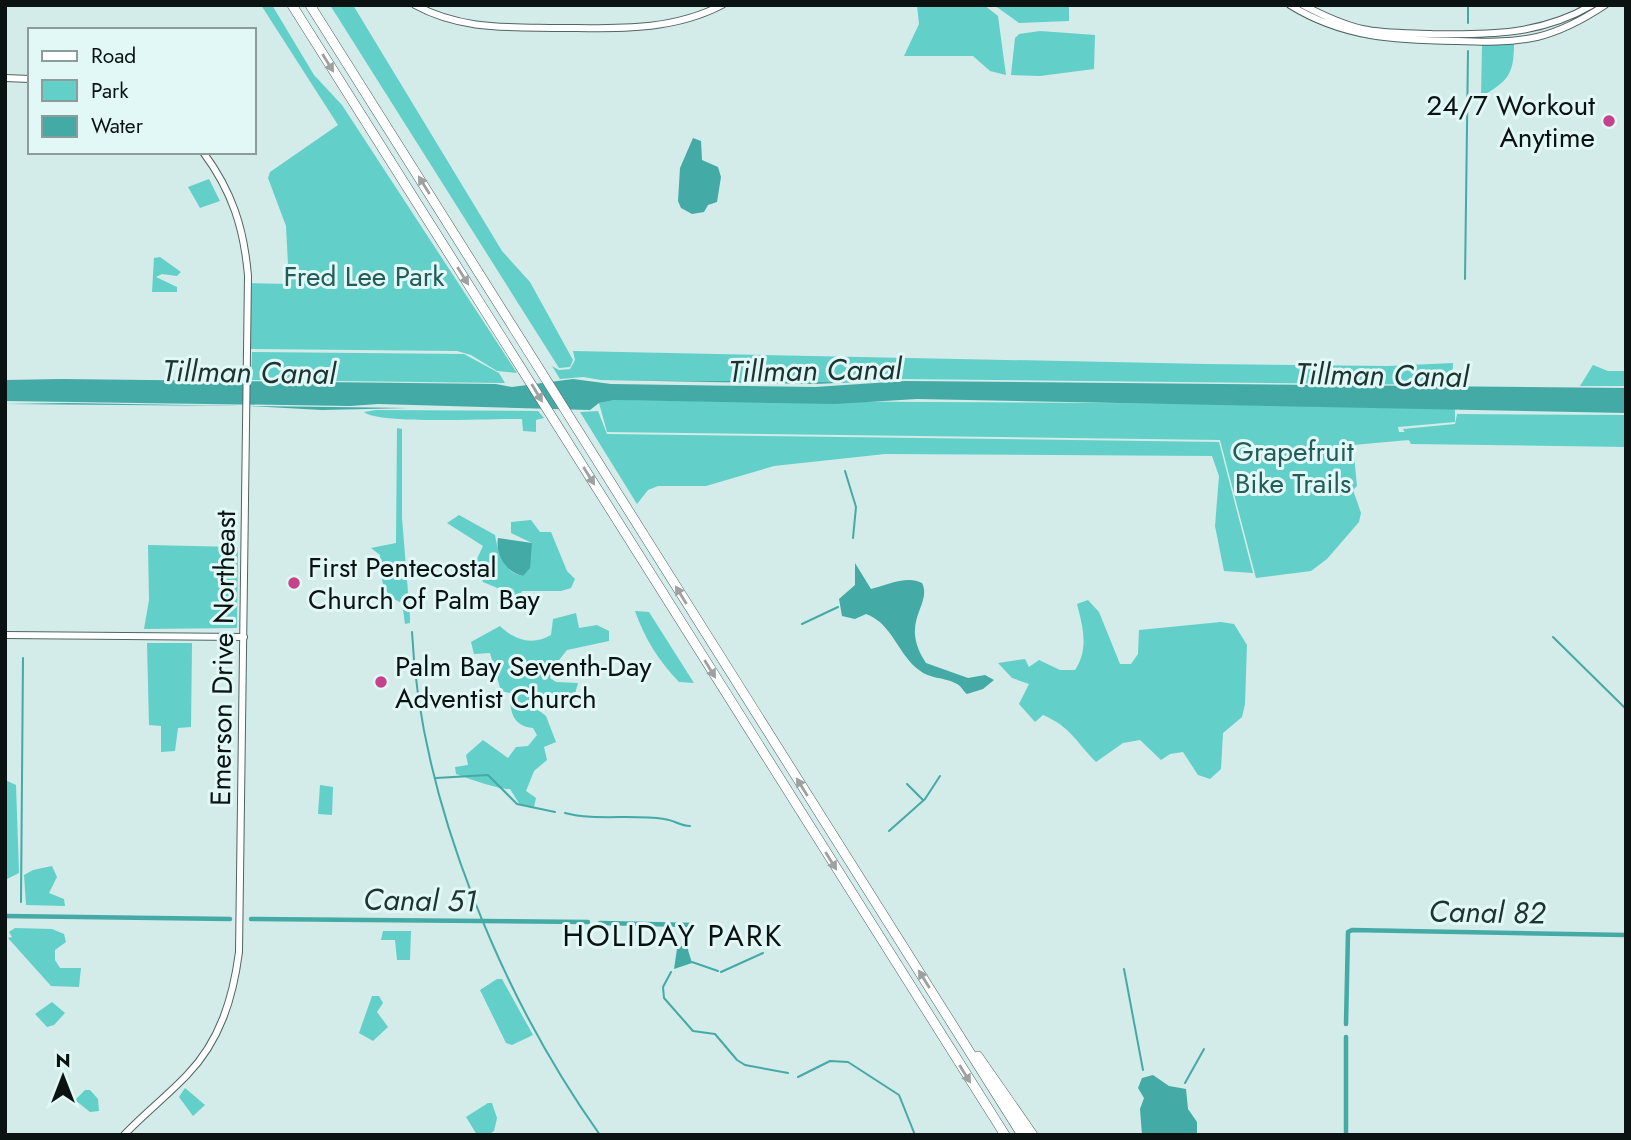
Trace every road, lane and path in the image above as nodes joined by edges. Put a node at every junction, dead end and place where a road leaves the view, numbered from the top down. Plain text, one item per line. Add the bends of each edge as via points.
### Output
1 (292, 5) edge
2 (310, 5) edge
3 (415, 5) edge
4 (722, 5) edge
5 (1290, 5) edge
6 (1303, 5) edge
7 (1592, 5) edge
8 (1605, 5) edge
9 (5, 78) edge
10 (28, 79) edge
11 (204, 154) edge
12 (5, 635) edge
13 (244, 637) junction
14 (960, 1037) junction
15 (988, 1111) junction
16 (124, 1135) edge
17 (999, 1135) edge
18 (1005, 1135) edge
19 (1022, 1135) edge
20 (1033, 1135) edge

1 -> 15 highway
14 -> 2 highway
3 - 4 street via 442,18 489,28 630,29 687,20
5 - 8 street via 1363,36 1491,42 1539,36
6 - 7 street via 1364,29 1486,35 1537,28
9 - 10 street
11 - 13 street, Emerson Drive Northeast via 218,172 241,224 248,276
12 - 13 street
13 - 16 street, Emerson Drive Northeast via 235,983 218,1033 204,1055
14 - 19 highway
14 - 20 highway via 982,1060
15 - 17 highway
15 - 18 highway

